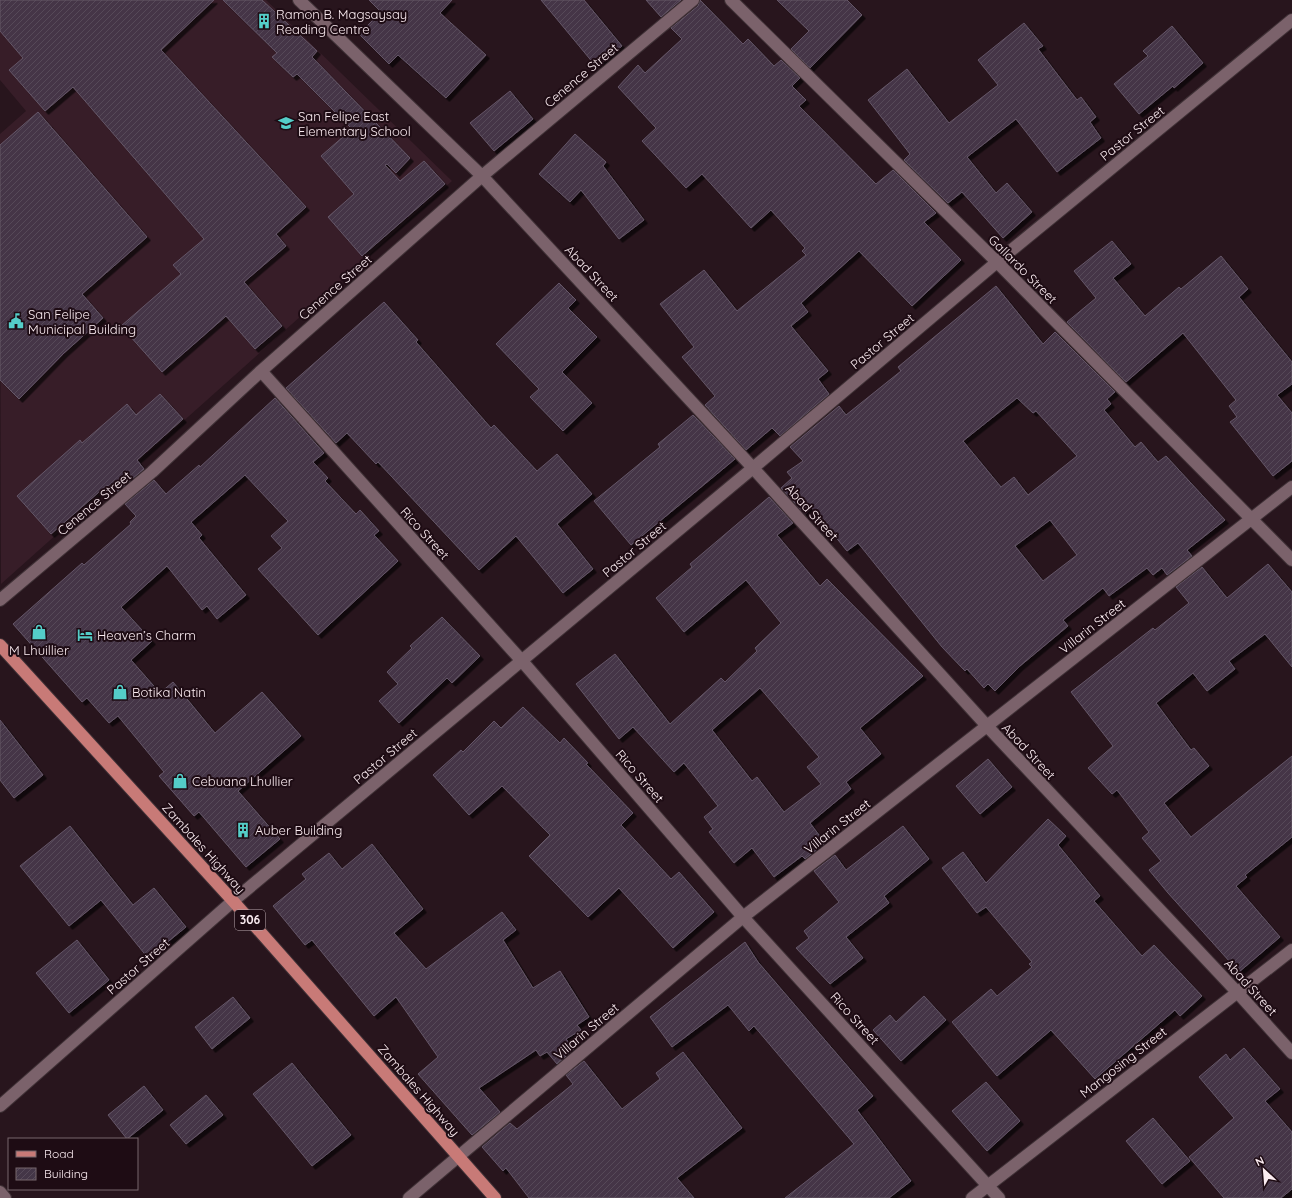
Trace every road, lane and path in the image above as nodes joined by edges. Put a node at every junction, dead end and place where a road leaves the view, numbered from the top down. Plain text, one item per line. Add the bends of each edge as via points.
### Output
1 (299, 0) edge
2 (693, 0) edge
3 (731, 0) edge
4 (1292, 20) edge
5 (482, 176) junction
6 (997, 262) junction
7 (261, 371) junction
8 (753, 468) junction
9 (1292, 487) edge
10 (1252, 519) junction
11 (1292, 560) edge
12 (0, 600) edge
13 (0, 645) edge
14 (522, 661) junction
15 (987, 726) junction
16 (233, 901) junction
17 (744, 917) junction
18 (1292, 950) edge
19 (1237, 992) junction
20 (1292, 1053) edge
21 (0, 1106) edge
22 (459, 1157) junction
23 (987, 1185) junction
24 (0, 1192) edge
25 (5, 1198) edge
26 (409, 1198) edge
27 (495, 1198) edge
28 (972, 1198) edge
29 (999, 1198) edge

1 - 5 street, Abad Street
2 - 5 street, Cenence Street
3 - 6 street, Gallardo Street
4 - 6 street, Pastor Street
5 - 7 street, Cenence Street
5 - 8 street, Abad Street
6 - 8 street, Pastor Street
6 - 10 street, Gallardo Street
7 - 12 street, Cenence Street via 152,472
7 - 14 street, Rico Street
8 - 14 street, Pastor Street
8 - 15 street, Abad Street
9 - 10 street, Villarin Street
10 - 11 street, Gallardo Street
10 - 15 street, Villarin Street
13 - 16 main road, Zambales Highway / 306
14 - 16 street, Pastor Street
14 - 17 street, Rico Street
15 - 17 street, Villarin Street
15 - 19 street, Abad Street
16 - 21 street, Pastor Street
16 - 22 main road, Zambales Highway / 306
17 - 22 street, Villarin Street
17 - 23 street, Rico Street
18 - 19 street, Mangosing Street
19 - 20 street, Abad Street
19 - 23 street, Mangosing Street
22 - 26 street, Villarin Street
22 - 27 main road, Zambales Highway / 306
23 - 28 street, Mangosing Street
23 - 29 street, Rico Street
24 - 25 street

